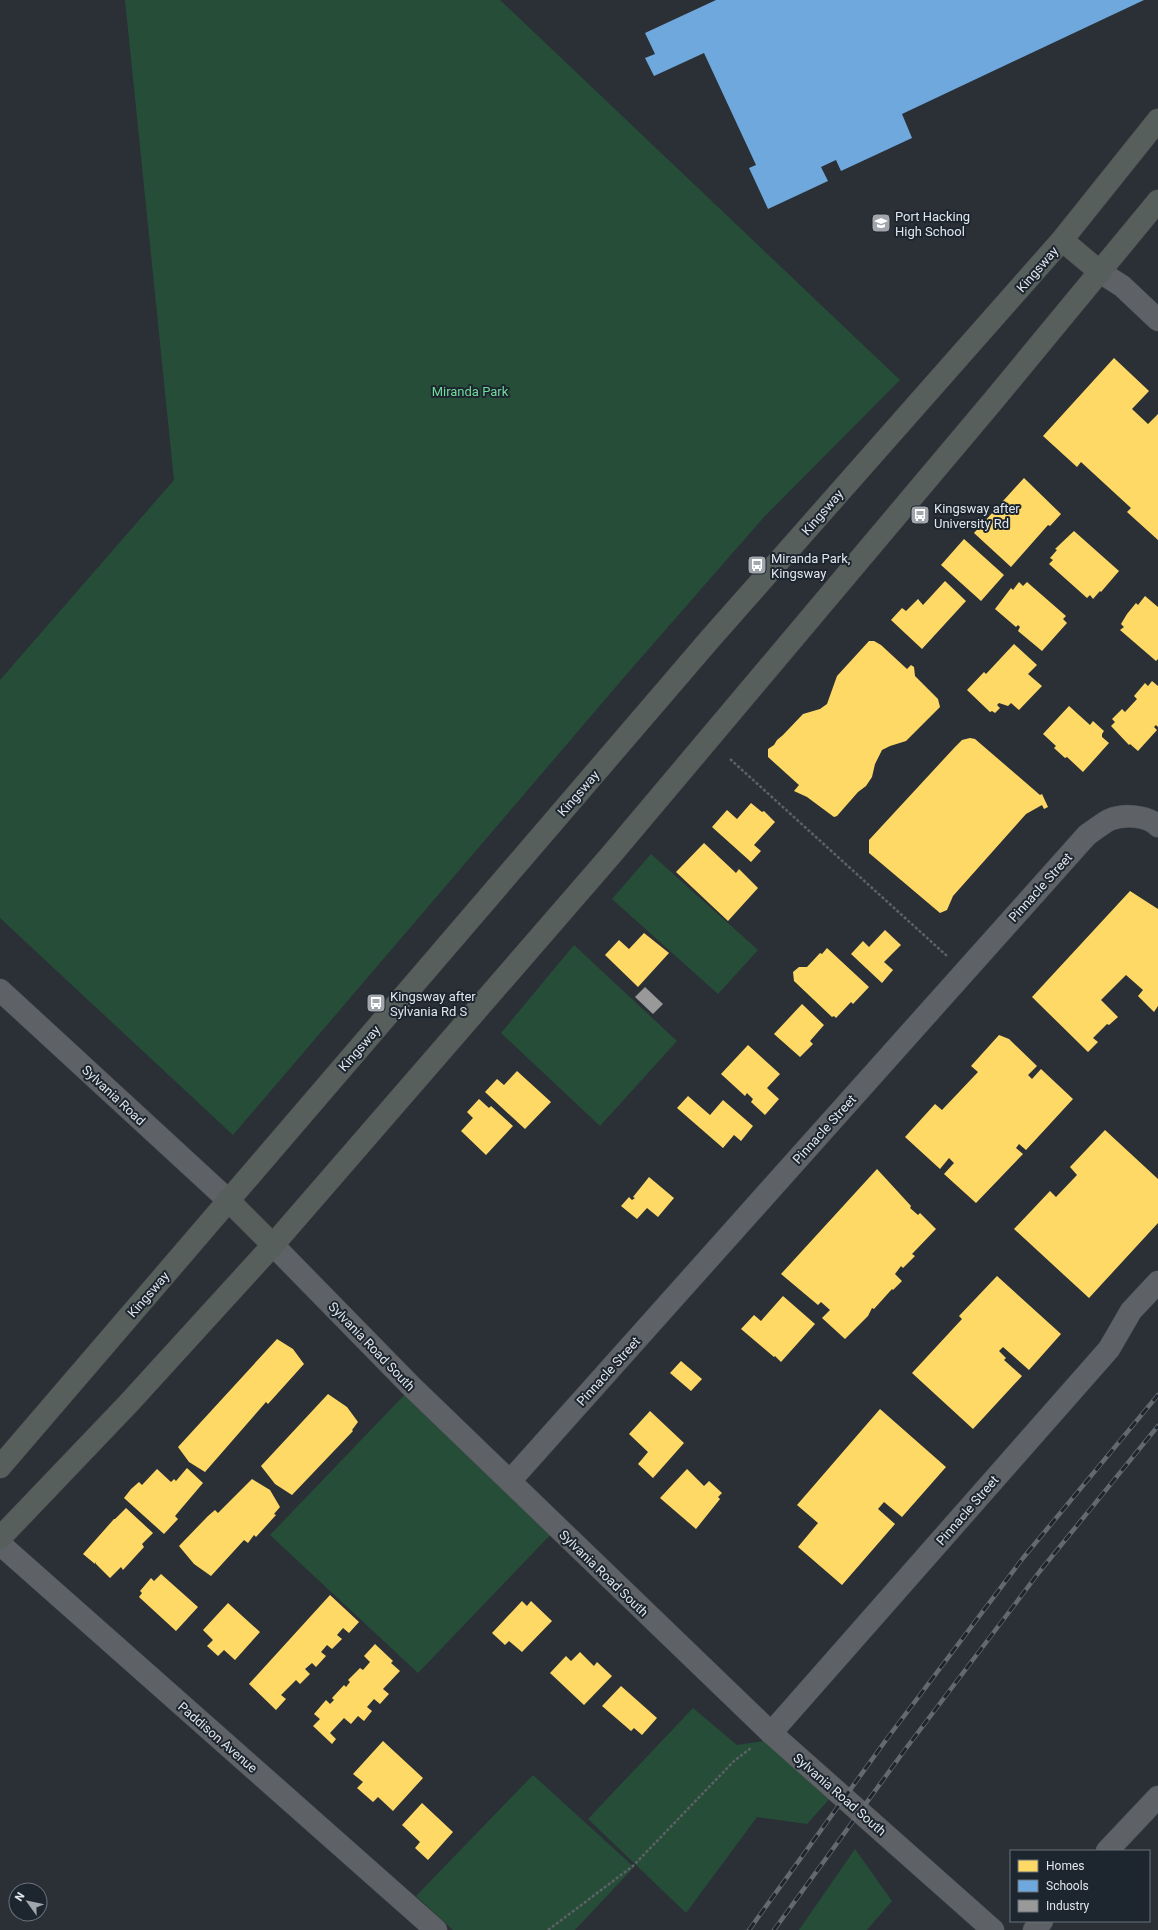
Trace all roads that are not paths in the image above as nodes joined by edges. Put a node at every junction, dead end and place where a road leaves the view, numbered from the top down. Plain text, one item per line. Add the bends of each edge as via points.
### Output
1 (1158, 120) edge
2 (1158, 201) edge
3 (1062, 240) junction
4 (1100, 272) junction
5 (1158, 320) edge
6 (1158, 826) edge
7 (0, 990) edge
8 (228, 1200) junction
9 (273, 1245) junction
10 (1158, 1282) edge
11 (0, 1467) edge
12 (510, 1481) junction
13 (0, 1538) edge
14 (0, 1544) edge
15 (770, 1733) junction
16 (1158, 1797) edge
17 (1108, 1850) edge
18 (1041, 1922) edge
19 (436, 1930) edge
20 (993, 1930) edge
21 (1034, 1930) edge

1 - 3 main road, Kingsway
2 - 4 main road
3 - 4 main road
3 - 8 main road, Kingsway via 710,640
4 - 5 street via 1122,286
4 - 9 main road via 611,855
6 - 12 street, Pinnacle Street via 1155,822 1132,816 1110,820 1088,834
7 - 8 street, Sylvania Road
8 - 9 main road, Sylvania Road South
8 - 11 main road, Kingsway
9 - 12 street, Sylvania Road South via 412,1387
9 - 13 main road via 128,1404
10 - 15 street, Pinnacle Street via 1131,1311 1109,1349
12 - 15 street, Sylvania Road South
14 - 19 street, Paddison Avenue
15 - 20 street, Sylvania Road South
16 - 17 street
18 - 21 street

